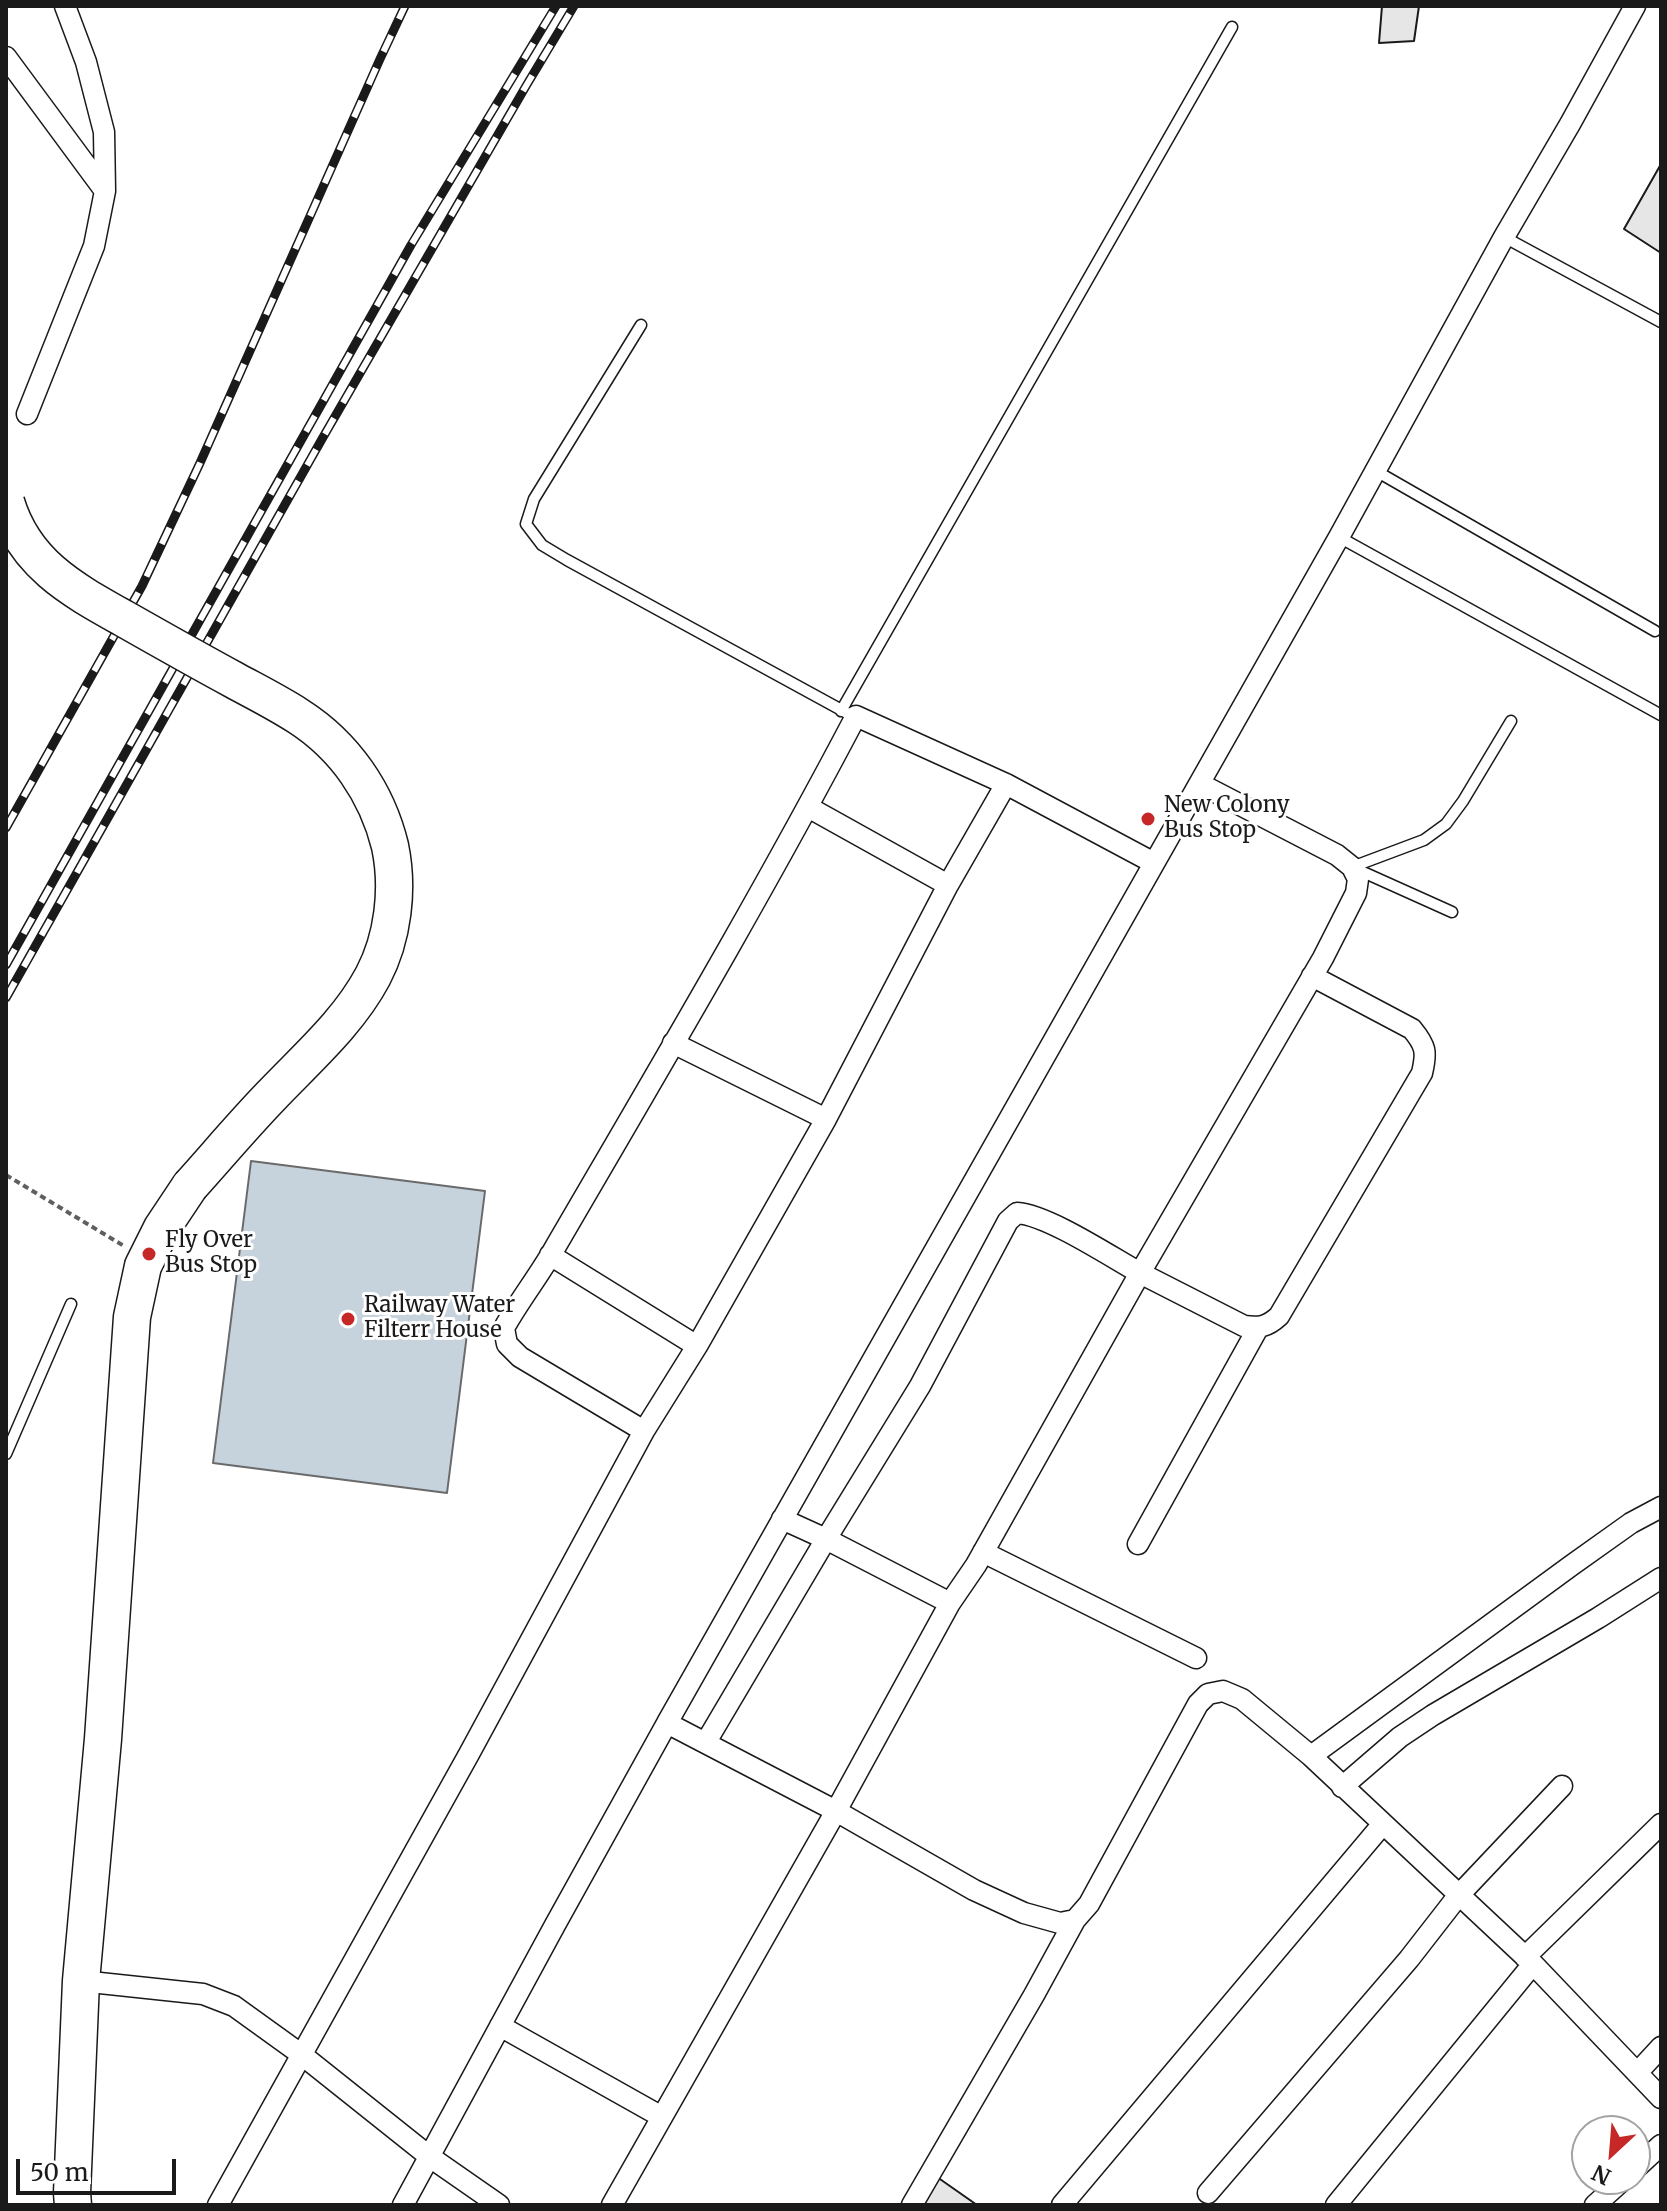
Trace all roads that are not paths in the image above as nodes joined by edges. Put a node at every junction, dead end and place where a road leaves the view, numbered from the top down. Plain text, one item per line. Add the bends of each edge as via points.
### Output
1 (65, 6) edge
2 (1635, 6) edge
3 (1232, 27) dead end
4 (6, 57) edge
5 (105, 191) junction
6 (1504, 237) junction
7 (1661, 322) edge
8 (641, 325) dead end
9 (27, 414) dead end
10 (1376, 471) junction
11 (6, 502) edge
12 (1339, 537) junction
13 (1655, 631) dead end
14 (848, 713) junction
15 (1661, 715) edge
16 (1511, 721) dead end
17 (1006, 784) junction
18 (1200, 784) junction
19 (808, 807) junction
20 (1154, 863) junction
21 (1352, 867) junction
22 (948, 885) junction
23 (1452, 912) dead end
24 (1312, 976) junction
25 (673, 1043) junction
26 (826, 1119) junction
27 (550, 1255) junction
28 (1140, 1273) junction
29 (71, 1304) dead end
30 (1258, 1328) junction
31 (697, 1346) junction
32 (644, 1431) junction
33 (6, 1454) edge
34 (1661, 1507) edge
35 (782, 1519) junction
36 (826, 1539) junction
37 (1138, 1544) dead end
38 (983, 1552) junction
39 (1661, 1578) edge
40 (950, 1603) junction
41 (1196, 1658) dead end
42 (667, 1723) junction
43 (706, 1742) junction
44 (1311, 1756) junction
45 (1562, 1786) dead end
46 (1342, 1787) junction
47 (836, 1811) junction
48 (1661, 1824) edge
49 (1382, 1825) junction
50 (1458, 1896) junction
51 (1075, 1920) junction
52 (1529, 1961) junction
53 (81, 1981) junction
54 (500, 2026) junction
55 (1661, 2047) edge
56 (302, 2055) junction
57 (1637, 2073) junction
58 (1661, 2098) edge
59 (662, 2117) junction
60 (430, 2157) junction
61 (1208, 2193) dead end
62 (71, 2201) edge
63 (218, 2205) edge
64 (403, 2205) edge
65 (499, 2205) edge
66 (612, 2205) edge
67 (912, 2205) edge
68 (1062, 2205) edge
69 (1336, 2205) edge

1 - 5 street via 104,132
2 - 6 street
3 - 14 lane
4 - 5 street
5 - 9 street via 94,246
6 - 7 lane
6 - 10 street
8 - 14 lane via 534,499 526,524 542,545 567,560
10 - 12 street
10 - 13 lane
11 - 53 highway, bridge via 27,546 56,577 299,716 335,745 378,806 394,865 388,935 374,974 354,1006 190,1186 143,1266 132,1317
12 - 15 lane
12 - 18 street
14 - 17 street
14 - 19 street
16 - 21 lane via 1446,824 1424,840
17 - 20 street
17 - 22 street
18 - 20 street
18 - 21 street
19 - 22 street
19 - 25 street
20 - 35 street
21 - 23 lane
21 - 24 street via 1358,879 1356,893
22 - 26 street
24 - 28 street
24 - 30 street via 1412,1029 1426,1055 1422,1073 1279,1316
25 - 26 street
25 - 27 street
26 - 31 street
27 - 31 street
27 - 32 street via 504,1328 507,1344 520,1357
28 - 30 street via 1244,1326
28 - 36 street via 1046,1221 1017,1213
28 - 38 street
29 - 33 lane
30 - 37 street
31 - 32 street
32 - 56 street
34 - 44 street via 1631,1523
35 - 36 street
35 - 42 street
36 - 40 street
36 - 43 street
38 - 40 street
38 - 41 street
39 - 46 street via 1433,1715
40 - 47 street
42 - 43 street
42 - 54 street
43 - 47 street
44 - 46 street
44 - 51 street via 1242,1699 1223,1691 1208,1694
45 - 50 street
46 - 49 street
47 - 51 street via 1024,1913 1060,1923
47 - 59 street
48 - 52 street
49 - 50 street
49 - 68 street
50 - 52 street
50 - 61 street
51 - 67 street
52 - 57 street
52 - 69 street
53 - 56 street via 203,1994 234,2006
53 - 62 highway
54 - 59 street
54 - 60 street
55 - 57 street
56 - 60 street
56 - 63 street
57 - 58 street
59 - 66 street
60 - 64 street
60 - 65 street

